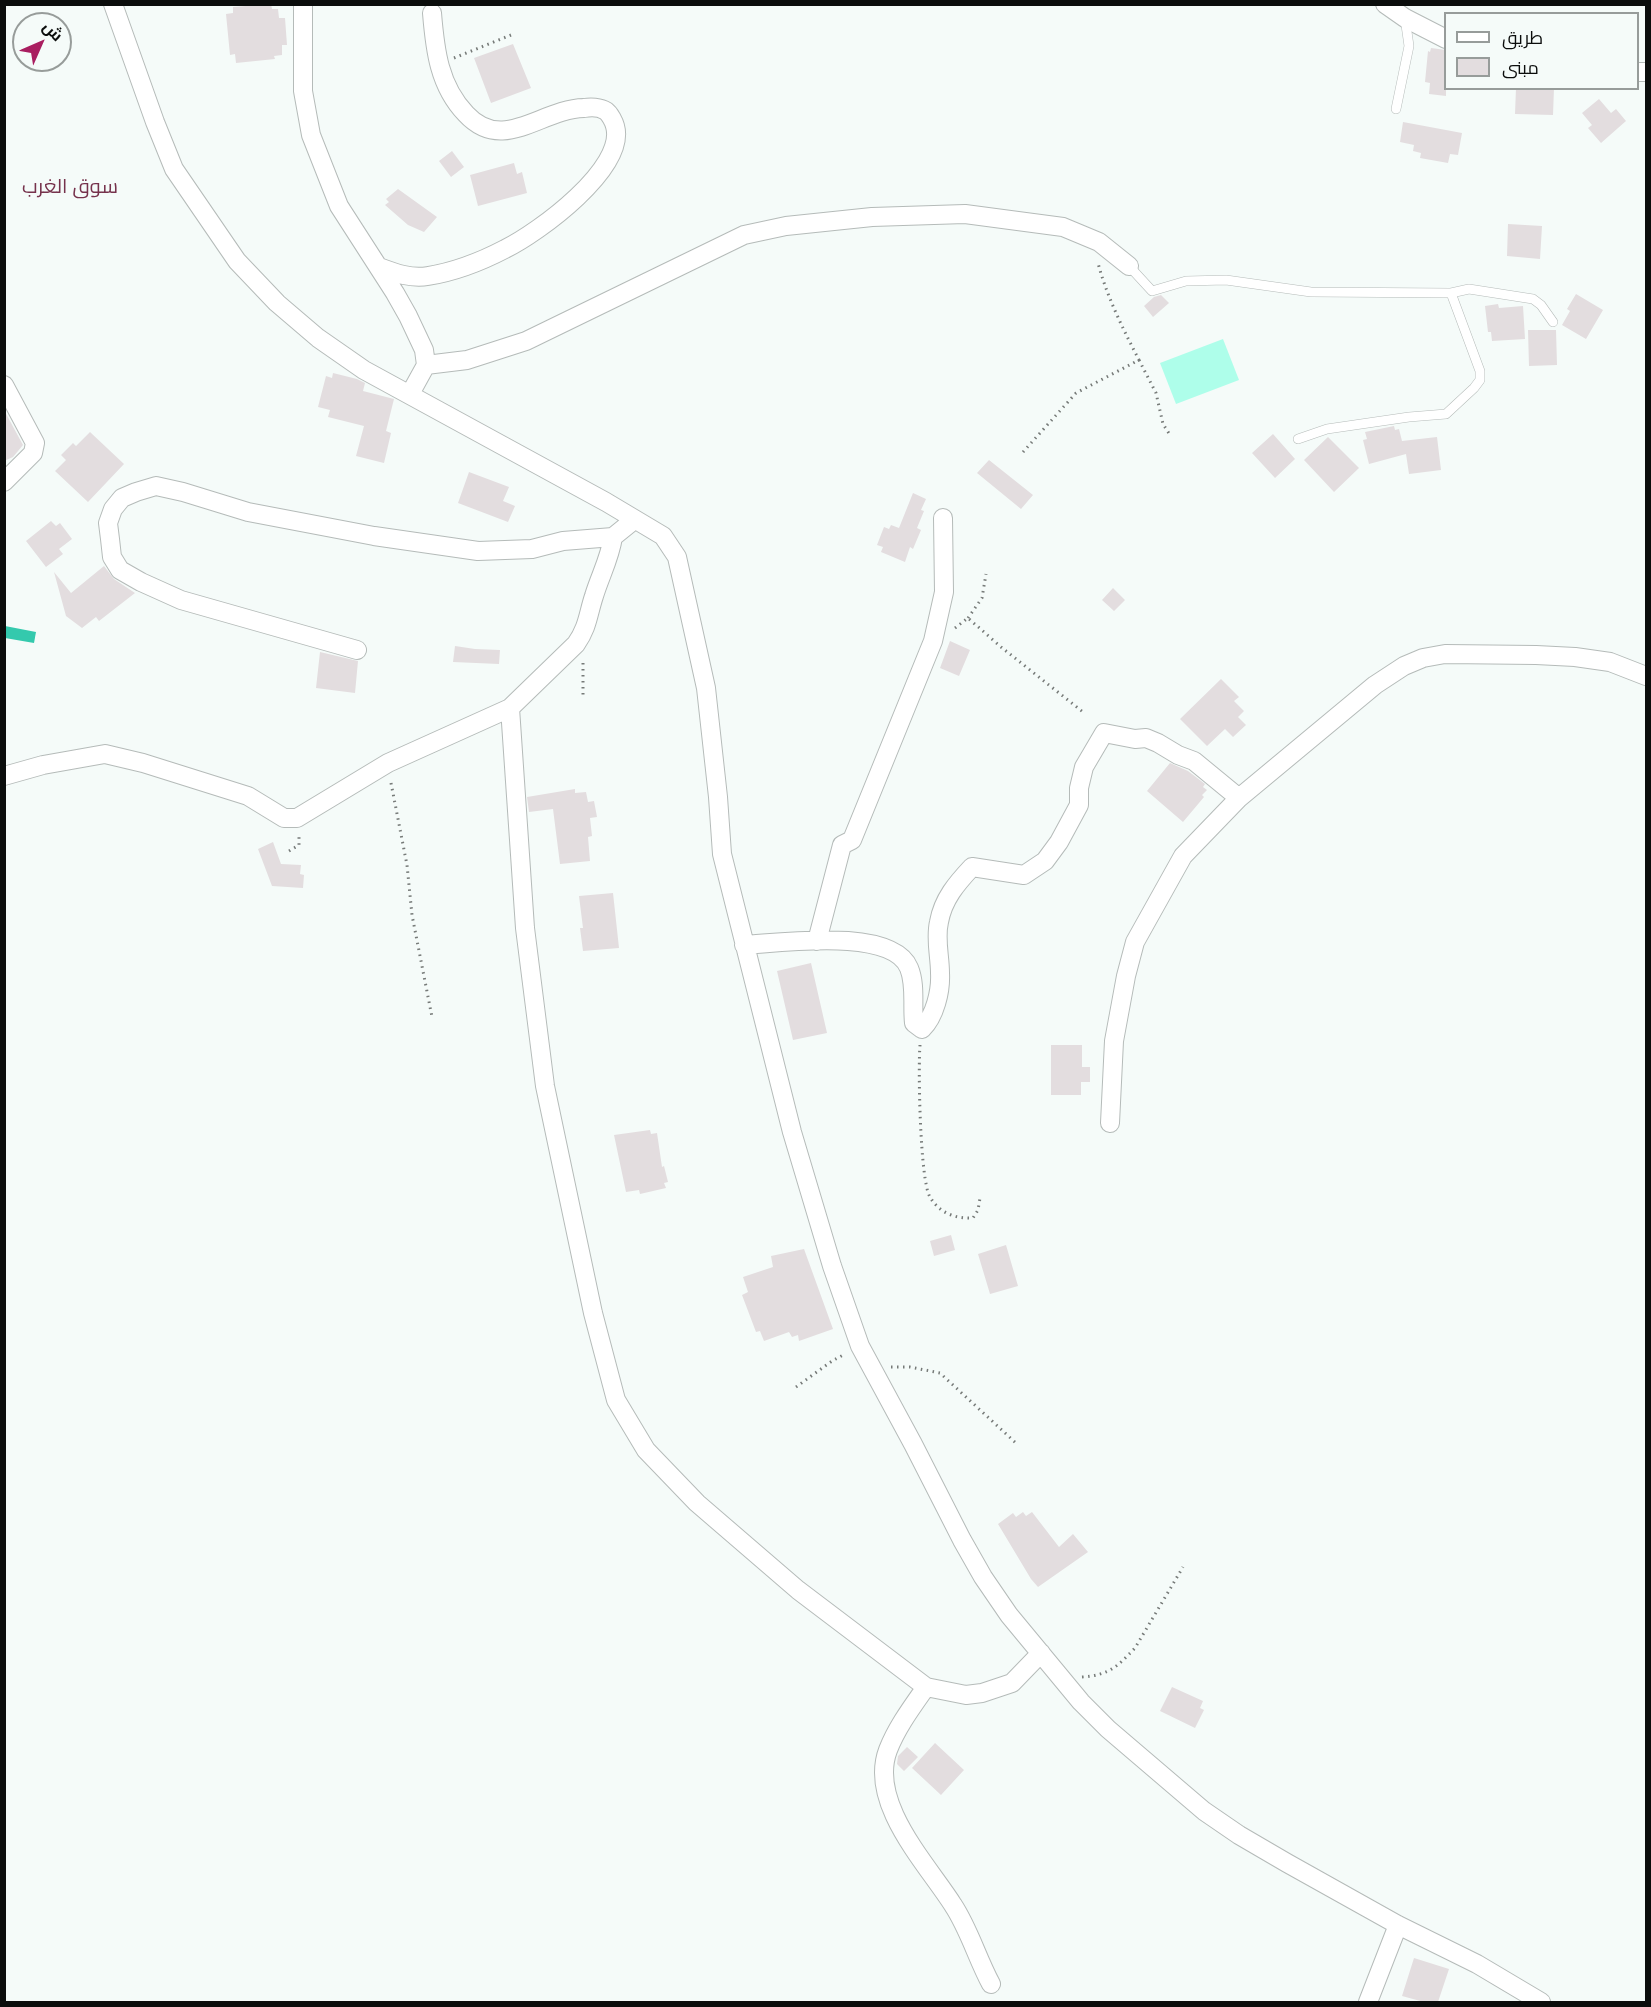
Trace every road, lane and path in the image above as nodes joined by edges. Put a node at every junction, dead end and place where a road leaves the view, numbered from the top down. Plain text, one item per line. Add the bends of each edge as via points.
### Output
1 (113, 4) edge
2 (303, 4) edge
3 (1385, 4) edge
4 (432, 13) dead end
5 (1406, 18) junction
6 (511, 36) dead end
7 (1444, 38) edge
8 (439, 64) junction
9 (1396, 109) dead end
10 (1099, 242) junction
11 (1129, 266) joint
12 (379, 267) junction
13 (1451, 293) junction
14 (1553, 322) dead end
15 (1139, 360) junction
16 (426, 365) junction
17 (4, 385) edge
18 (410, 394) junction
19 (1170, 435) dead end
20 (1298, 439) dead end
21 (1023, 452) dead end
22 (4, 482) edge
23 (943, 518) dead end
24 (634, 520) junction
25 (613, 537) junction
26 (986, 574) dead end
27 (968, 618) junction
28 (933, 641) junction
29 (576, 644) junction
30 (357, 650) dead end
31 (1647, 676) edge
32 (583, 699) dead end
33 (510, 708) junction
34 (1083, 712) dead end
35 (387, 763) junction
36 (4, 776) edge
37 (1239, 798) junction
38 (817, 941) junction
39 (744, 945) junction
40 (432, 1017) dead end
41 (922, 1029) junction
42 (1110, 1123) dead end
43 (980, 1198) dead end
44 (860, 1346) junction
45 (875, 1373) junction
46 (796, 1387) dead end
47 (1017, 1444) dead end
48 (1183, 1567) dead end
49 (1041, 1653) junction
50 (1062, 1680) junction
51 (926, 1687) junction
52 (1398, 1925) junction
53 (991, 1984) dead end
54 (1368, 2002) edge
55 (1541, 2002) edge

1 - 18 street via 174,169 237,261 318,338 364,370
2 - 12 street via 303,91 311,135 339,206
3 - 5 street
4 - 8 street
5 - 7 street
5 - 9 lane via 1409,46
6 - 8 path
8 - 12 street via 458,106 476,125 498,132 572,108 591,107 606,111 614,121 615,147 607,163 550,221 505,249 426,276 401,275
10 - 11 street
10 - 15 path via 1094,251 1101,278
10 - 16 street via 1063,227 965,214 872,217 786,226 744,235 526,341 467,360
11 - 13 lane via 1152,291 1186,281 1226,280 1311,292
12 - 16 street via 408,316 424,350
13 - 14 lane via 1469,289 1533,299
13 - 20 lane via 1480,370 1480,380 1474,388 1446,414 1327,429
15 - 19 path via 1156,393 1163,424
15 - 21 path via 1076,393
16 - 18 street
17 - 22 street via 35,443 33,453
18 - 24 street
23 - 28 street via 944,592
24 - 25 street
24 - 39 street via 663,537 677,557 706,688 722,854
25 - 29 street via 585,632
25 - 30 street via 563,541 532,549 478,551 248,512 156,486 122,498 113,509 108,523 112,556 120,570 181,600
26 - 27 path via 982,598
27 - 28 path
27 - 34 path
28 - 38 street via 852,840 842,845
29 - 32 path via 583,658
29 - 33 street
31 - 37 street via 1610,662 1575,657 1445,654 1423,658 1375,685
33 - 35 street
33 - 51 street via 525,928 545,1086 593,1313 616,1400 646,1450 697,1503 798,1590
35 - 36 street via 297,818 284,818 248,796 105,754
35 - 40 path
37 - 41 street via 1194,761 1158,743 1104,733 1084,767 1079,805 1045,861 1024,875 972,867 954,887 939,922 941,974 937,997 931,1020
37 - 42 street via 1183,856 1135,942 1114,1041
38 - 39 street
38 - 41 street via 867,942 894,951 909,969 914,1023
39 - 44 street via 792,1132
41 - 43 path via 919,1056 927,1189 951,1216 973,1218
44 - 45 street
44 - 46 path
45 - 47 path via 891,1367 940,1373
45 - 49 street via 983,1577
48 - 50 path via 1135,1648 1124,1659 1099,1676
49 - 50 street
49 - 51 street via 1012,1683 982,1693 966,1695
50 - 52 street via 1108,1730 1204,1811
51 - 53 street via 897,1729 887,1752 886,1792 907,1840 955,1908
52 - 54 street
52 - 55 street via 1477,1964

